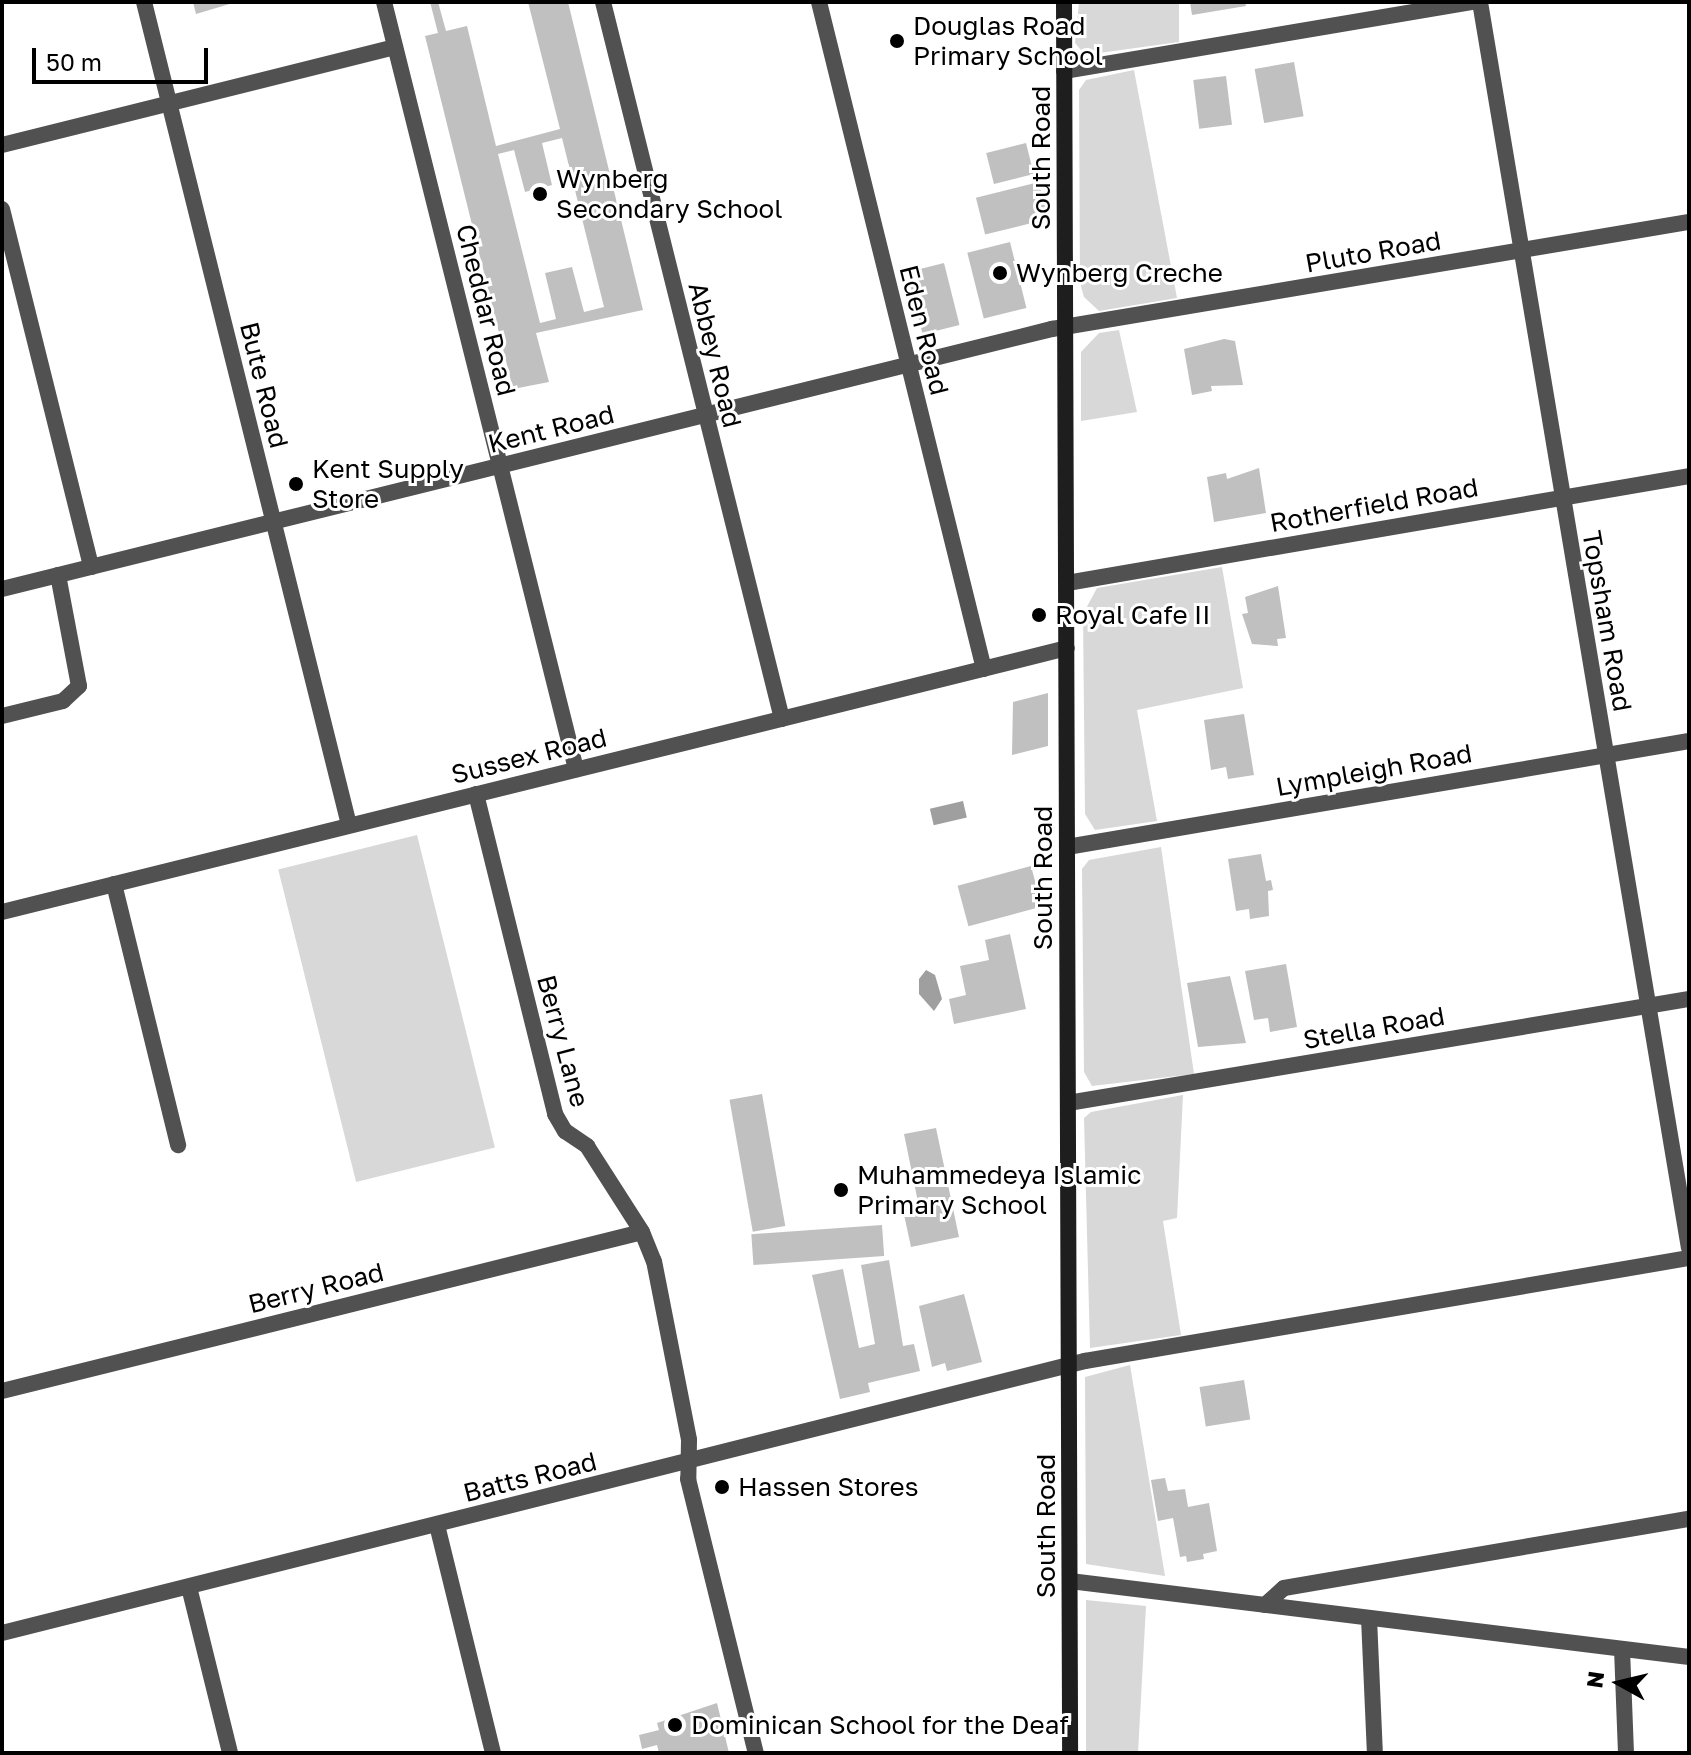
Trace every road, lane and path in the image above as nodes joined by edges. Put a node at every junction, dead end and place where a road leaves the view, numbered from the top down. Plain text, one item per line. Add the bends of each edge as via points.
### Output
1 (144, 2) edge
2 (384, 2) edge
3 (603, 2) edge
4 (819, 2) edge
5 (1064, 2) edge
6 (1477, 2) edge
7 (395, 47) junction
8 (1064, 71) junction
9 (169, 103) junction
10 (2, 145) edge
11 (2, 209) edge
12 (1689, 222) edge
13 (1522, 251) junction
14 (1065, 328) junction
15 (908, 365) junction
16 (706, 416) junction
17 (500, 467) junction
18 (1689, 476) edge
19 (1561, 497) junction
20 (273, 521) junction
21 (91, 567) junction
22 (58, 575) junction
23 (1067, 583) junction
24 (2, 589) edge
25 (1067, 648) junction
26 (984, 669) junction
27 (2, 716) edge
28 (782, 719) junction
29 (1689, 741) edge
30 (1607, 754) junction
31 (576, 769) junction
32 (476, 794) junction
33 (349, 825) junction
34 (1067, 847) junction
35 (114, 884) junction
36 (2, 912) edge
37 (1689, 999) edge
38 (1648, 1006) junction
39 (1068, 1103) junction
40 (178, 1145) dead end
41 (642, 1232) junction
42 (1689, 1248) edge
43 (1689, 1258) edge
44 (1069, 1366) junction
45 (2, 1391) edge
46 (690, 1462) junction
47 (1689, 1519) edge
48 (437, 1525) junction
49 (1070, 1581) junction
50 (189, 1587) junction
51 (1265, 1605) junction
52 (1369, 1618) junction
53 (2, 1633) edge
54 (1622, 1649) junction
55 (1689, 1657) edge
56 (230, 1753) edge
57 (493, 1753) edge
58 (756, 1753) edge
59 (1070, 1753) edge
60 (1375, 1753) edge
61 (1626, 1753) edge

1 - 9 street, Bute Road
2 - 7 street, Cheddar Road
3 - 16 street, Abbey Road
4 - 15 street, Eden Road
5 - 8 street, South Road
6 - 8 street
6 - 13 street, Topsham Road
7 - 9 street
7 - 17 street, Cheddar Road
8 - 14 street, South Road
9 - 10 street
9 - 20 street, Bute Road
11 - 21 street
12 - 13 street, Pluto Road
13 - 14 street, Pluto Road
13 - 19 street, Topsham Road
14 - 15 street, Kent Road
14 - 23 street, South Road
15 - 16 street, Kent Road
15 - 26 street, Eden Road
16 - 17 street, Kent Road
16 - 28 street, Abbey Road
17 - 20 street, Kent Road
17 - 31 street, Cheddar Road
18 - 19 street, Rotherfield Road
19 - 23 street, Rotherfield Road
19 - 30 street, Topsham Road
20 - 21 street, Kent Road
20 - 33 street, Bute Road
21 - 22 street, Kent Road
22 - 24 street, Kent Road
22 - 27 street via 79,686 63,701
23 - 25 street, South Road
25 - 26 street, Sussex Road
25 - 34 street, South Road
26 - 28 street, Sussex Road
28 - 31 street, Sussex Road
29 - 30 street, Lympleigh Road
30 - 34 street, Lympleigh Road
30 - 38 street, Topsham Road
31 - 32 street, Sussex Road
32 - 33 street, Sussex Road
32 - 41 street, Berry Lane via 555,1114 565,1131 587,1146
33 - 35 street, Sussex Road
34 - 39 street, South Road
35 - 36 street, Sussex Road
35 - 40 street
37 - 38 street, Stella Road
38 - 39 street, Stella Road
38 - 42 street, Topsham Road
39 - 44 street, South Road
41 - 45 street, Berry Road
41 - 46 street, Berry Lane via 663,1296
43 - 44 street, Batts Road
44 - 46 street, Batts Road
44 - 49 street, South Road
46 - 48 street, Batts Road
46 - 58 street, Berry Lane via 688,1479
47 - 51 street via 1284,1588
48 - 50 street, Batts Road
48 - 57 street
49 - 51 street
49 - 59 street, South Road
50 - 53 street, Batts Road
50 - 56 street
51 - 52 street
52 - 54 street
52 - 60 street
54 - 55 street
54 - 61 street

